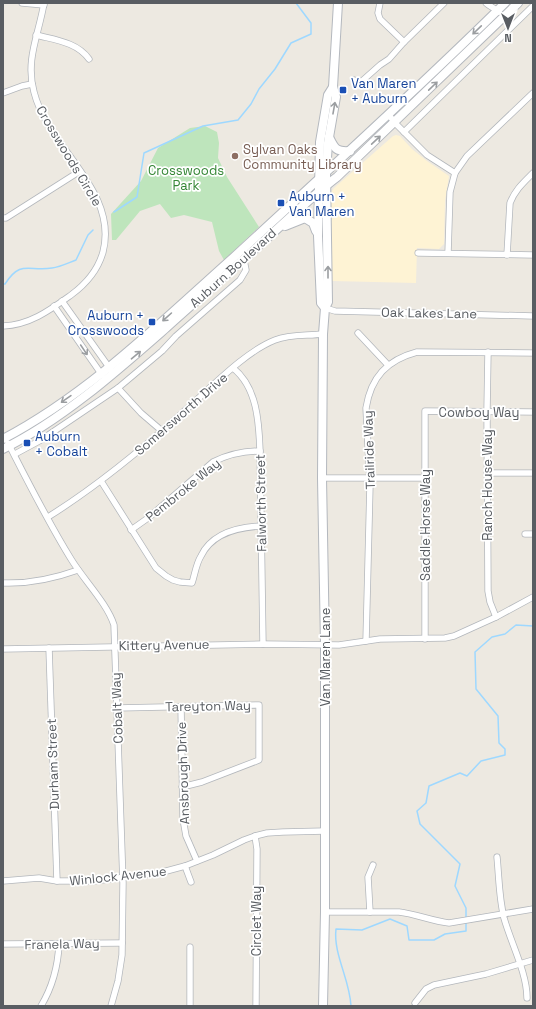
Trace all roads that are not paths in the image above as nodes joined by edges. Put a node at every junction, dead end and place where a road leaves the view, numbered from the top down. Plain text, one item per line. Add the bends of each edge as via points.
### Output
1 (22, 3) edge
2 (338, 3) edge
3 (380, 3) edge
4 (444, 3) edge
5 (486, 3) edge
6 (505, 3) edge
7 (518, 3) edge
8 (44, 4) edge
9 (533, 6) edge
10 (495, 7) edge
11 (504, 17) junction
12 (36, 35) junction
13 (404, 42) junction
14 (89, 59) dead end
15 (354, 80) dead end
16 (32, 84) junction
17 (333, 87) junction
18 (533, 92) edge
19 (3, 93) edge
20 (389, 115) junction
21 (394, 123) junction
22 (404, 132) junction
23 (328, 136) junction
24 (350, 151) junction
25 (80, 171) junction
26 (455, 173) junction
27 (533, 173) edge
28 (323, 175) junction
29 (327, 185) junction
30 (320, 190) junction
31 (4, 219) edge
32 (277, 230) junction
33 (318, 236) junction
34 (418, 253) dead end
35 (448, 253) junction
36 (507, 255) junction
37 (533, 256) edge
38 (244, 260) junction
39 (62, 301) junction
40 (54, 306) junction
41 (326, 308) junction
42 (533, 316) edge
43 (3, 326) edge
44 (323, 334) junction
45 (358, 334) dead end
46 (488, 352) junction
47 (533, 353) edge
48 (388, 366) junction
49 (233, 368) junction
50 (111, 371) junction
51 (103, 377) junction
52 (118, 388) junction
53 (425, 411) joint
54 (487, 411) junction
55 (533, 412) edge
56 (162, 432) junction
57 (4, 438) edge
58 (6, 447) edge
59 (260, 451) junction
60 (15, 454) junction
61 (487, 473) junction
62 (533, 473) edge
63 (322, 478) junction
64 (425, 478) junction
65 (370, 479) junction
66 (101, 481) junction
67 (48, 517) junction
68 (262, 526) junction
69 (131, 530) junction
70 (525, 534) dead end
71 (533, 534) edge
72 (78, 570) junction
73 (3, 583) edge
74 (533, 597) edge
75 (496, 617) junction
76 (425, 638) junction
77 (366, 641) junction
78 (263, 644) junction
79 (325, 645) junction
80 (115, 646) junction
81 (48, 648) junction
82 (3, 649) edge
83 (181, 707) junction
84 (116, 708) junction
85 (182, 786) junction
86 (325, 831) junction
87 (255, 836) junction
88 (497, 857) dead end
89 (196, 861) junction
90 (373, 865) dead end
91 (185, 866) junction
92 (123, 877) junction
93 (3, 881) edge
94 (57, 881) junction
95 (191, 882) dead end
96 (533, 909) edge
97 (325, 912) junction
98 (370, 912) junction
99 (503, 914) junction
100 (122, 943) junction
101 (3, 944) edge
102 (59, 944) junction
103 (190, 947) dead end
104 (533, 960) edge
105 (519, 963) junction
106 (526, 998) dead end
107 (415, 1003) dead end
108 (42, 1006) edge
109 (111, 1006) edge
110 (190, 1006) edge
111 (256, 1006) edge
112 (323, 1006) edge

1 - 8 street
2 - 17 main road, Van Maren Lane
3 - 13 street via 380,19
4 - 13 street
5 - 10 street via 490,7
6 - 10 main road, Auburn Boulevard
7 - 11 main road, Auburn Boulevard
8 - 12 street, Crosswoods Circle
9 - 22 street
10 - 11 street
10 -> 20 main road, Auburn Boulevard
21 -> 11 main road, Auburn Boulevard
12 - 14 street via 72,45
12 - 16 street, Crosswoods Circle via 31,58
13 - 15 street via 389,59 362,81
16 - 19 street
16 - 25 street, Crosswoods Circle via 41,111
23 -> 17 main road, Van Maren Lane via 336,97
17 - 28 main road, Van Maren Lane via 328,95 320,142
18 - 26 street via 467,156
20 - 21 street
20 - 24 main road, Auburn Boulevard
21 - 22 street
29 -> 21 main road, Auburn Boulevard
22 - 26 street via 427,155
23 - 24 main road via 334,148
23 - 28 main road, Van Maren Lane
24 - 28 main road, Auburn Boulevard
25 - 31 street
25 - 39 street, Crosswoods Circle via 101,205 105,223 105,243 102,257 90,278
26 - 35 street via 450,192
27 - 36 street via 515,192 510,203
28 - 29 main road, Van Maren Lane
28 - 30 main road, Van Maren Lane
28 -> 50 main road, Auburn Boulevard
29 - 30 main road, Auburn Boulevard
41 -> 29 main road, Van Maren Lane
30 - 32 main road, Auburn Boulevard
30 - 33 main road, Van Maren Lane
32 - 33 main road via 305,218 314,223
32 - 38 main road, Auburn Boulevard
33 - 41 main road, Van Maren Lane via 321,303
34 - 35 street
35 - 36 street
36 - 37 street
50 -> 38 main road, Auburn Boulevard
38 - 52 street via 246,270 240,280
39 - 40 street, Crosswoods Circle
39 - 50 street
40 - 43 street, Crosswoods Circle via 30,321
40 -> 51 street
41 - 42 street, Oak Lakes Lane via 335,311
41 - 44 main road, Van Maren Lane
44 - 49 street, Somersworth Drive via 289,336 274,340
44 - 63 main road, Van Maren Lane
45 - 48 street
46 - 47 street, Trailride Way
46 - 48 street, Trailride Way via 416,352 399,358
46 - 54 street, Ranch House Way
48 - 65 street, Trailride Way via 372,387 366,408
49 - 56 street, Somersworth Drive
49 - 59 street, Falworth Street via 241,374 256,408
50 - 51 main road, Auburn Boulevard
51 -> 57 main road, Auburn Boulevard
51 - 58 main road, Auburn Boulevard via 69,408
52 - 56 street
52 - 60 street via 41,440
53 - 54 street, Cowboy Way
53 - 64 street, Saddle Horse Way
54 - 55 street, Cowboy Way
54 - 61 street, Ranch House Way
56 - 66 street, Somersworth Drive
57 - 58 street, Cobalt Way
58 - 60 street, Cobalt Way
59 - 68 street, Falworth Street
59 - 69 street, Pembroke Way via 236,453 213,462
60 - 67 street, Cobalt Way
61 - 62 street
61 - 75 street, Ranch House Way via 488,591
63 - 65 street
63 - 79 main road, Van Maren Lane
64 - 65 street
64 - 76 street, Saddle Horse Way
65 - 77 street, Trailride Way
66 - 67 street, Somersworth Drive
66 - 69 street
67 - 72 street, Cobalt Way
68 - 69 street via 234,530 215,539 201,555 192,583 173,580 162,574 151,562
68 - 78 street, Falworth Street
70 - 71 street
72 - 73 street via 39,582
72 - 80 street, Cobalt Way via 112,618
74 - 75 street, Kittery Avenue
75 - 76 street, Kittery Avenue via 454,636
76 - 77 street, Kittery Avenue
77 - 79 street, Kittery Avenue
78 - 79 street, Kittery Avenue
78 - 80 street, Kittery Avenue
79 - 86 main road, Van Maren Lane
80 - 81 street, Kittery Avenue
80 - 84 street, Cobalt Way
81 - 82 street, Kittery Avenue
81 - 94 street, Durham Street
83 - 84 street, Tareyton Way
83 - 85 street, Ansbrough Drive
83 - 85 street, Tareyton Way via 259,705 259,760 202,782
84 - 92 street, Cobalt Way
85 - 89 street, Ansbrough Drive via 184,828
86 - 87 street, Winlock Avenue via 267,833
86 - 97 main road, Van Maren Lane
87 - 89 street, Winlock Avenue
87 - 111 street, Circlet Way
88 - 99 street
89 - 91 street, Winlock Avenue
90 - 98 street via 368,877
91 - 92 street, Winlock Avenue via 159,873
91 - 95 street, Winlock Avenue
92 - 94 street, Winlock Avenue via 94,881
92 - 100 street, Cobalt Way
93 - 94 street, Winlock Avenue via 39,878
96 - 99 street
97 - 98 street
97 - 112 main road, Van Maren Lane
98 - 99 street via 409,913 439,922 460,922
99 - 105 street
100 - 102 street, Franela Way
100 - 109 street, Cobalt Way via 118,981
101 - 102 street, Franela Way
102 - 108 street via 53,981
103 - 110 street
104 - 105 street
105 - 106 street
105 - 107 street via 486,974 426,988

